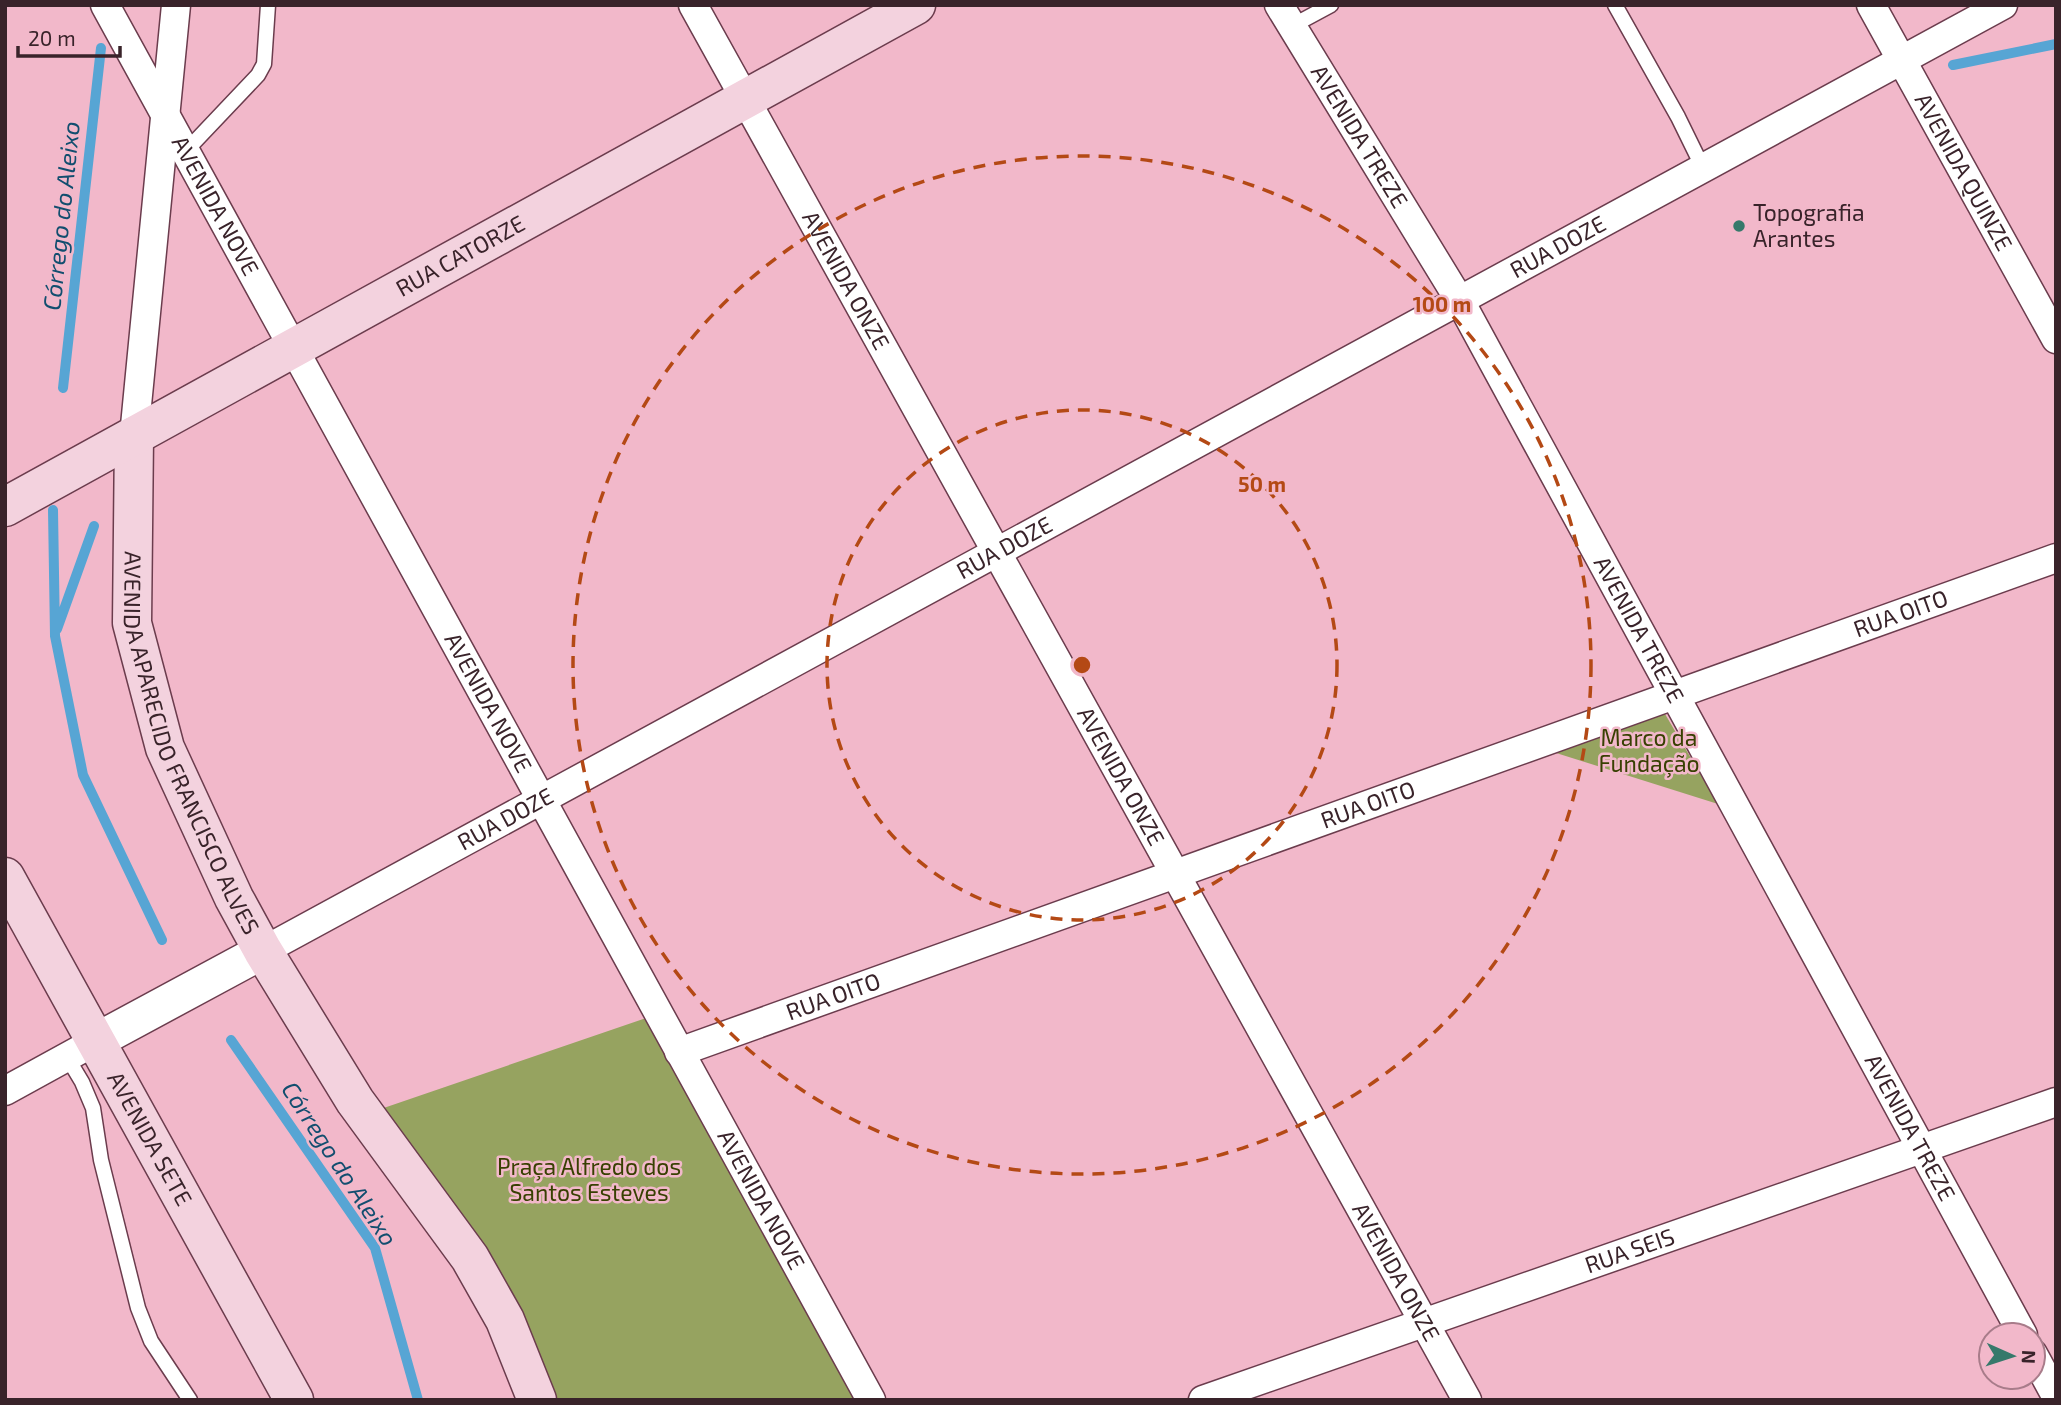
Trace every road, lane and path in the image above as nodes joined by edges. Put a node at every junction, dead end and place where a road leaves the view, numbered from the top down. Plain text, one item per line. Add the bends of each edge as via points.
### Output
1 (104, 5) edge
2 (176, 5) edge
3 (268, 5) edge
4 (693, 5) edge
5 (916, 5) edge
6 (1331, 5) edge
7 (1615, 5) edge
8 (1871, 5) edge
9 (2003, 5) edge
10 (1285, 15) edge
11 (1902, 60) junction
12 (745, 99) junction
13 (167, 119) junction
14 (185, 152) junction
15 (1703, 168) junction
16 (1460, 301) junction
17 (2056, 339) edge
18 (293, 348) junction
19 (134, 436) junction
20 (7, 513) edge
21 (997, 552) junction
22 (2056, 558) edge
23 (1674, 695) junction
24 (541, 800) junction
25 (1175, 874) junction
26 (5, 877) edge
27 (263, 951) junction
28 (82, 1049) junction
29 (679, 1052) junction
30 (5, 1091) edge
31 (2056, 1102) edge
32 (1922, 1149) junction
33 (2015, 1321) edge
34 (1424, 1323) junction
35 (2047, 1380) edge
36 (2056, 1396) edge
37 (190, 1400) edge
38 (294, 1400) edge
39 (537, 1400) edge
40 (871, 1400) edge
41 (1203, 1400) edge
42 (1467, 1400) edge

1 - 13 street, AVENIDA NOVE
2 - 13 street, AVENIDA APARECIDO FRANCISCO ALVES
3 - 14 lane via 264,64 258,75
4 - 12 street, AVENIDA ONZE
5 - 12 main road, RUA CATORZE
6 - 10 lane
7 - 15 lane
8 - 11 street, AVENIDA QUINZE
9 - 11 street, RUA DOZE
10 - 16 street, AVENIDA TREZE
11 - 15 street, RUA DOZE
11 - 17 street, AVENIDA QUINZE
12 - 18 main road, RUA CATORZE
12 - 21 street, AVENIDA ONZE
13 - 14 street, AVENIDA NOVE
13 - 19 street, AVENIDA APARECIDO FRANCISCO ALVES
14 - 18 street, AVENIDA NOVE
15 - 16 street, RUA DOZE
16 - 21 street, RUA DOZE
16 - 23 street, AVENIDA TREZE
18 - 19 main road, RUA CATORZE
18 - 24 street, AVENIDA NOVE
19 - 20 main road, RUA CATORZE
19 - 27 main road, AVENIDA APARECIDO FRANCISCO ALVES via 135,636 165,748
21 - 24 street, RUA DOZE
21 - 25 street, AVENIDA ONZE
22 - 23 street, RUA OITO
23 - 25 street, RUA OITO
23 - 32 street, AVENIDA TREZE
24 - 27 street, RUA DOZE
24 - 29 street, AVENIDA NOVE
25 - 29 street, RUA OITO
25 - 34 street, AVENIDA ONZE
26 - 28 main road, AVENIDA SETE
27 - 28 street, RUA DOZE
27 - 39 main road, AVENIDA APARECIDO FRANCISCO ALVES via 355,1101 470,1258 505,1320
28 - 30 street, RUA DOZE
28 - 37 lane via 82,1082 93,1108 101,1160 138,1308 151,1342
28 - 38 main road, AVENIDA SETE
29 - 40 street, AVENIDA NOVE
31 - 32 street, RUA SEIS
32 - 33 street, AVENIDA TREZE
32 - 34 street, RUA SEIS
34 - 41 street, RUA SEIS
34 - 42 street, AVENIDA ONZE
35 - 36 street

